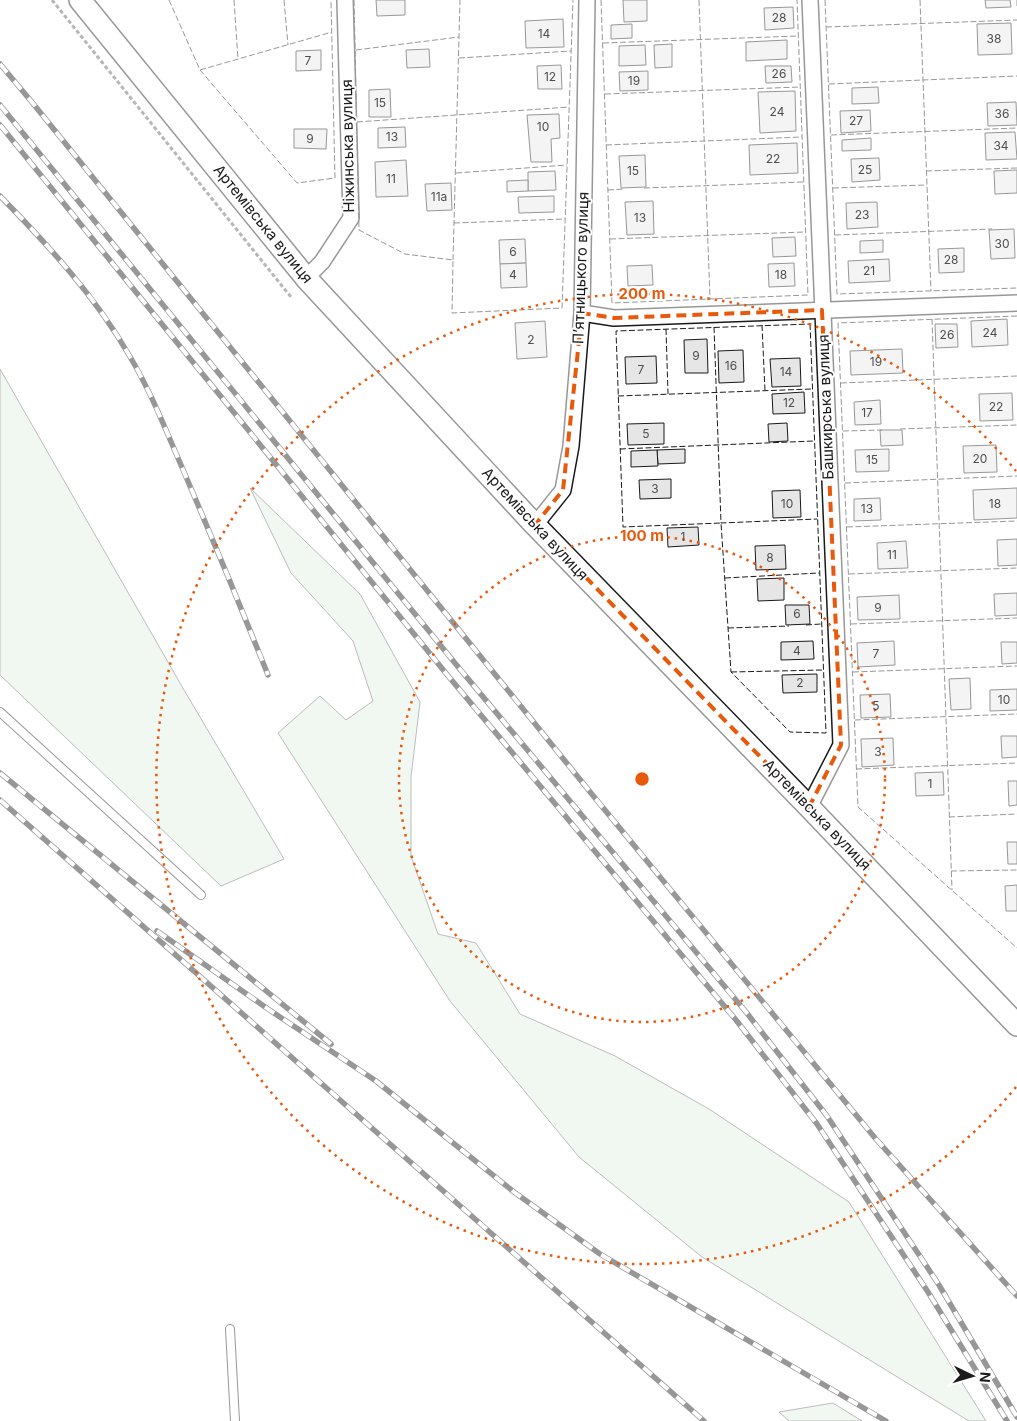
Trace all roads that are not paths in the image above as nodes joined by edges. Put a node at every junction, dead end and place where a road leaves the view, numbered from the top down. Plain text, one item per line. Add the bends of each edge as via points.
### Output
1 (80, 0) edge
2 (345, 0) edge
3 (587, 0) edge
4 (810, 0) edge
5 (306, 278) junction
6 (1017, 303) edge
7 (822, 310) junction
8 (582, 312) junction
9 (535, 525) junction
10 (0, 712) edge
11 (809, 807) junction
12 (201, 895) dead end
13 (1017, 1024) edge
14 (230, 1329) dead end
15 (235, 1421) edge

1 - 5 main road, Артемівська вулиця
2 - 5 street, Ніжинська вулиця via 351,218 322,262
3 - 8 street, П’ятницького вулиця
4 - 7 street, Башкирська вулиця
5 - 9 main road, Артемівська вулиця
6 - 7 street
7 - 8 street via 614,318
7 - 11 street, Башкирська вулиця via 841,745
8 - 9 street, П’ятницького вулиця via 571,446 563,490
9 - 11 main road, Артемівська вулиця
10 - 12 lane
11 - 13 main road, Артемівська вулиця
14 - 15 lane

